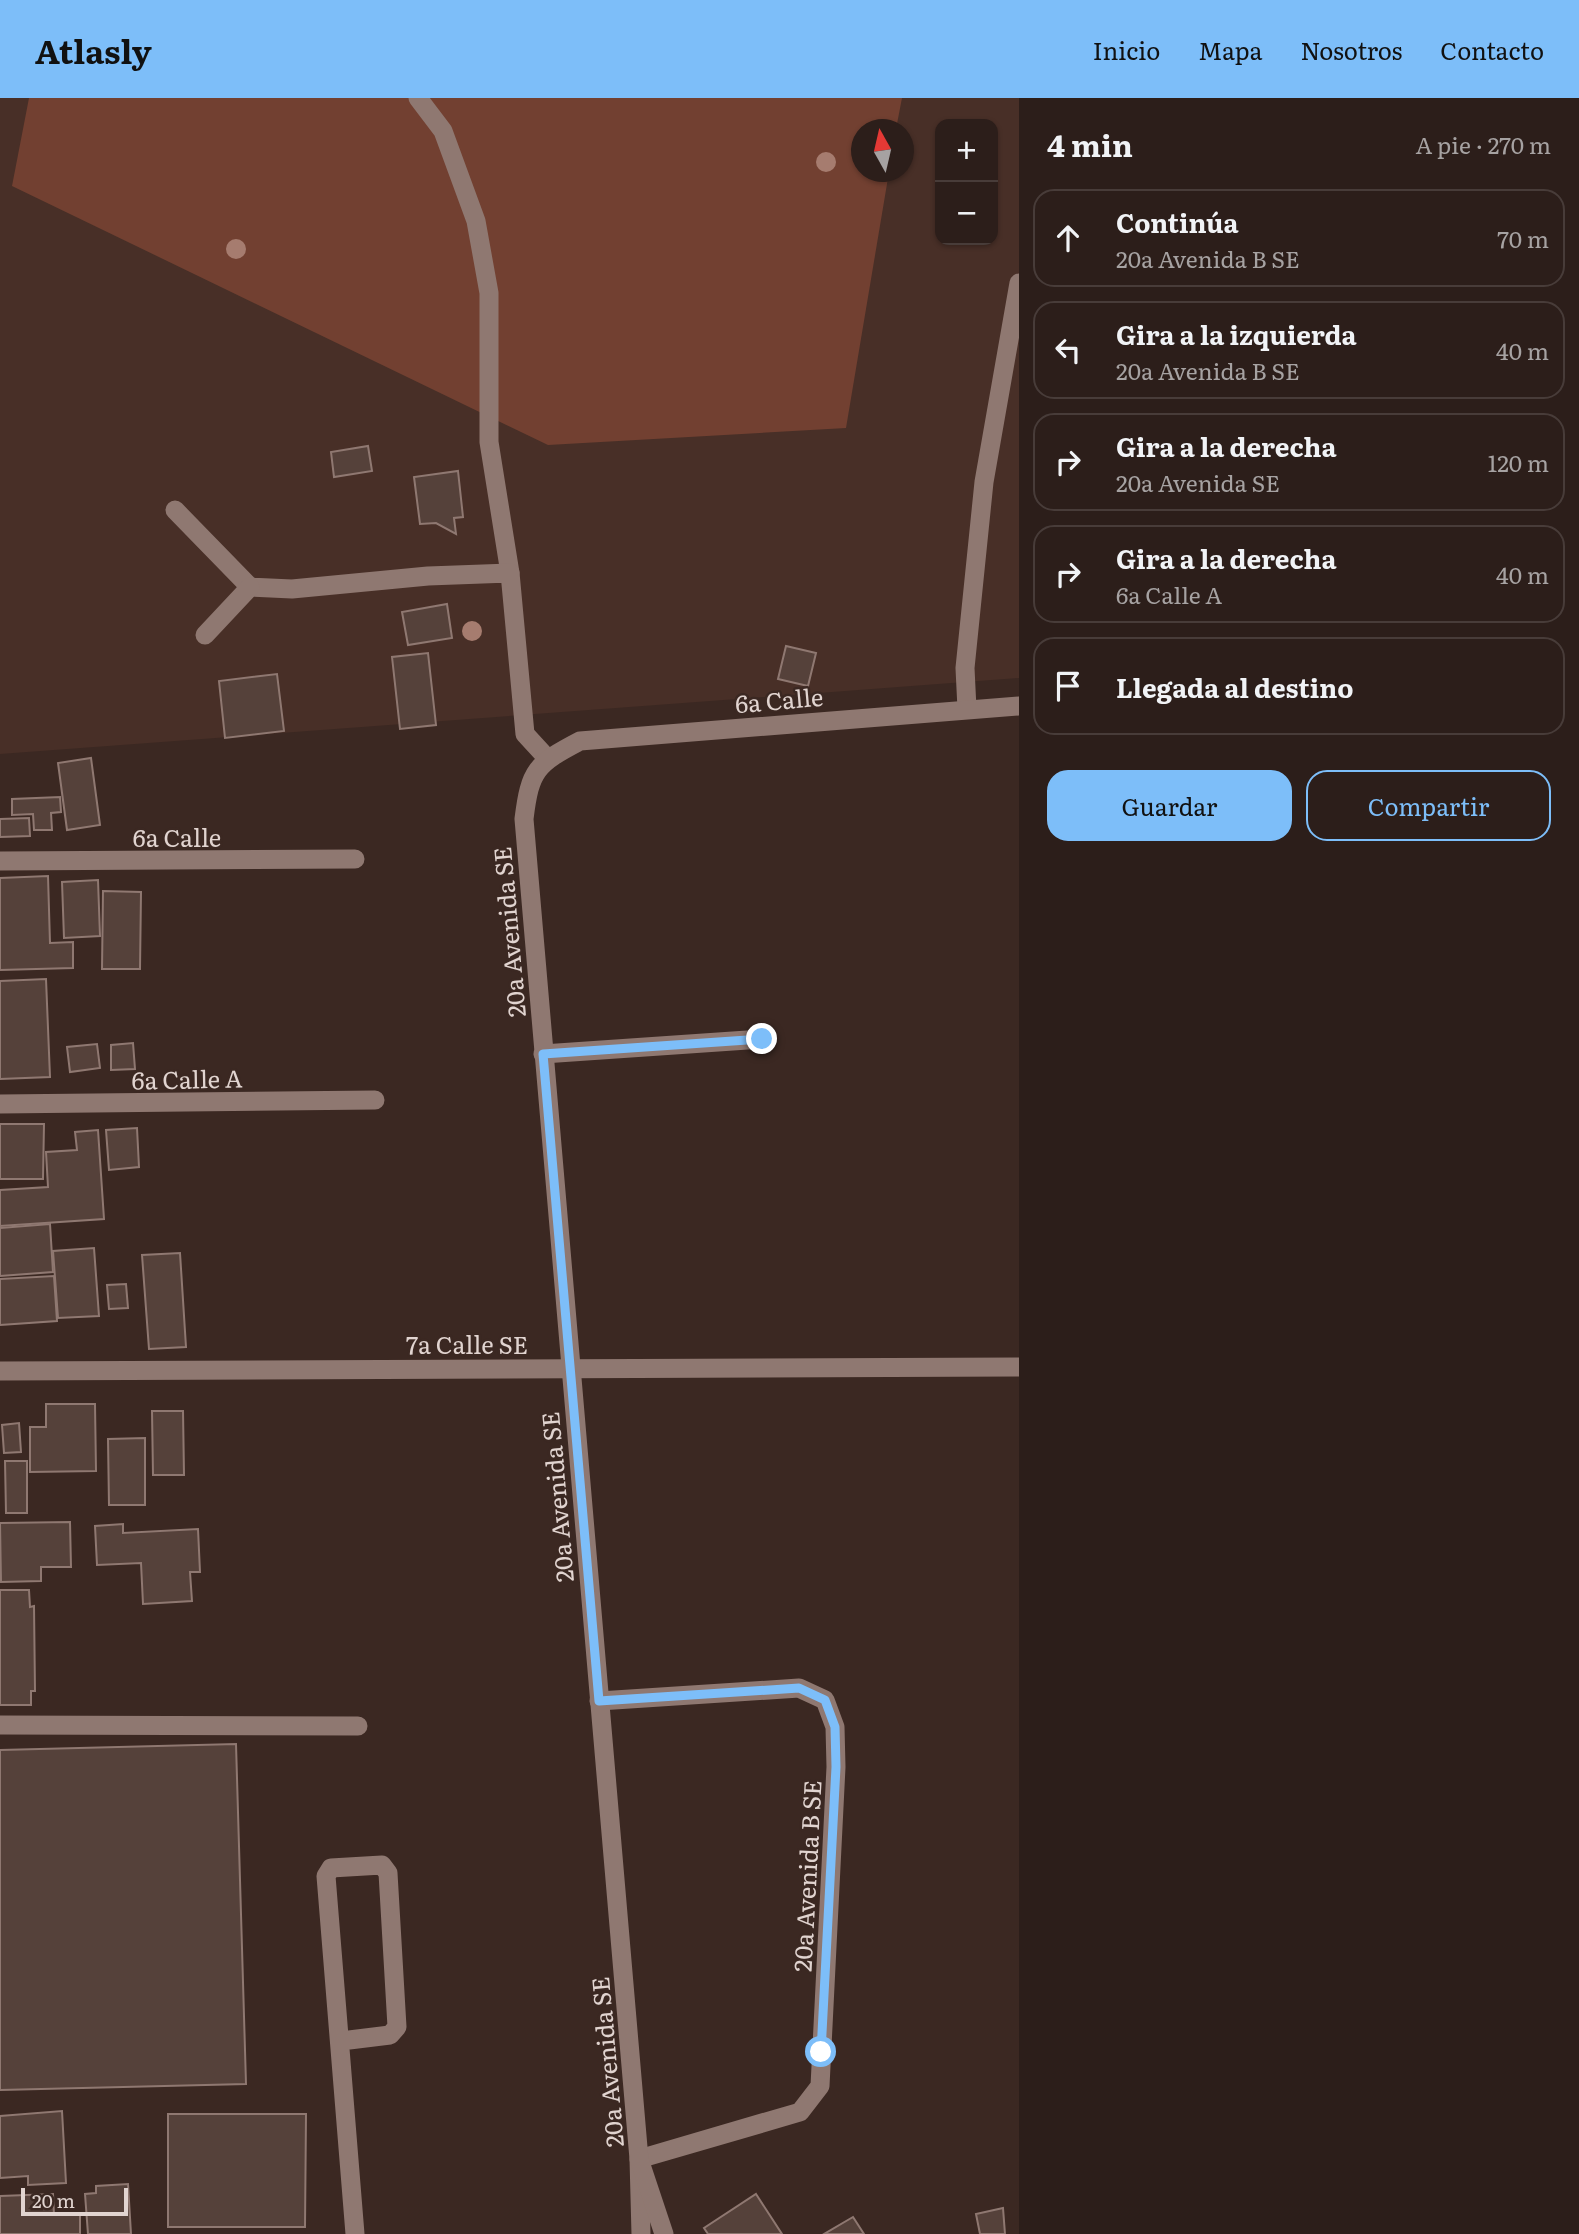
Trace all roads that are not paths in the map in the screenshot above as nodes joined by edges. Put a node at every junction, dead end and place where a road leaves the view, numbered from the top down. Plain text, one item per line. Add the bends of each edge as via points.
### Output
1 (418, 98) edge
2 (1019, 283) edge
3 (175, 510) dead end
4 (510, 573) junction
5 (250, 587) junction
6 (205, 635) dead end
7 (1019, 706) edge
8 (967, 709) junction
9 (547, 758) junction
10 (355, 859) dead end
11 (0, 861) edge
12 (762, 1039) dead end
13 (543, 1054) junction
14 (374, 1100) dead end
15 (0, 1104) edge
16 (569, 1367) junction
17 (1019, 1367) edge
18 (0, 1371) edge
19 (599, 1701) junction
20 (0, 1725) edge
21 (358, 1727) dead end
22 (341, 2041) junction
23 (639, 2159) junction
24 (355, 2234) edge
25 (641, 2234) edge
26 (664, 2234) edge

1 - 4 street via 443,131 476,221 489,293 489,442
2 - 8 street via 984,482 965,668
3 - 5 street
4 - 5 street via 292,589
4 - 9 street via 525,734
5 - 6 street
7 - 8 street, 6a Calle
8 - 9 street, 6a Calle via 593,739
9 - 13 street, 20a Avenida SE via 528,783 523,819
10 - 11 street, 6a Calle
12 - 13 street
13 - 16 street, 20a Avenida SE
14 - 15 street, 6a Calle A
16 - 17 street, 7a Calle SE
16 - 18 street, 7a Calle SE
16 - 19 street, 20a Avenida SE
19 - 23 street, 20a Avenida SE
19 - 23 street, 20a Avenida B SE via 799,1688 825,1700 835,1727 820,2086 800,2112
20 - 21 street
22 - 22 street via 327,1871 382,1865 388,1873 397,2027 390,2035
22 - 24 street
23 - 25 street
23 - 26 street, 20a Avenida SE

